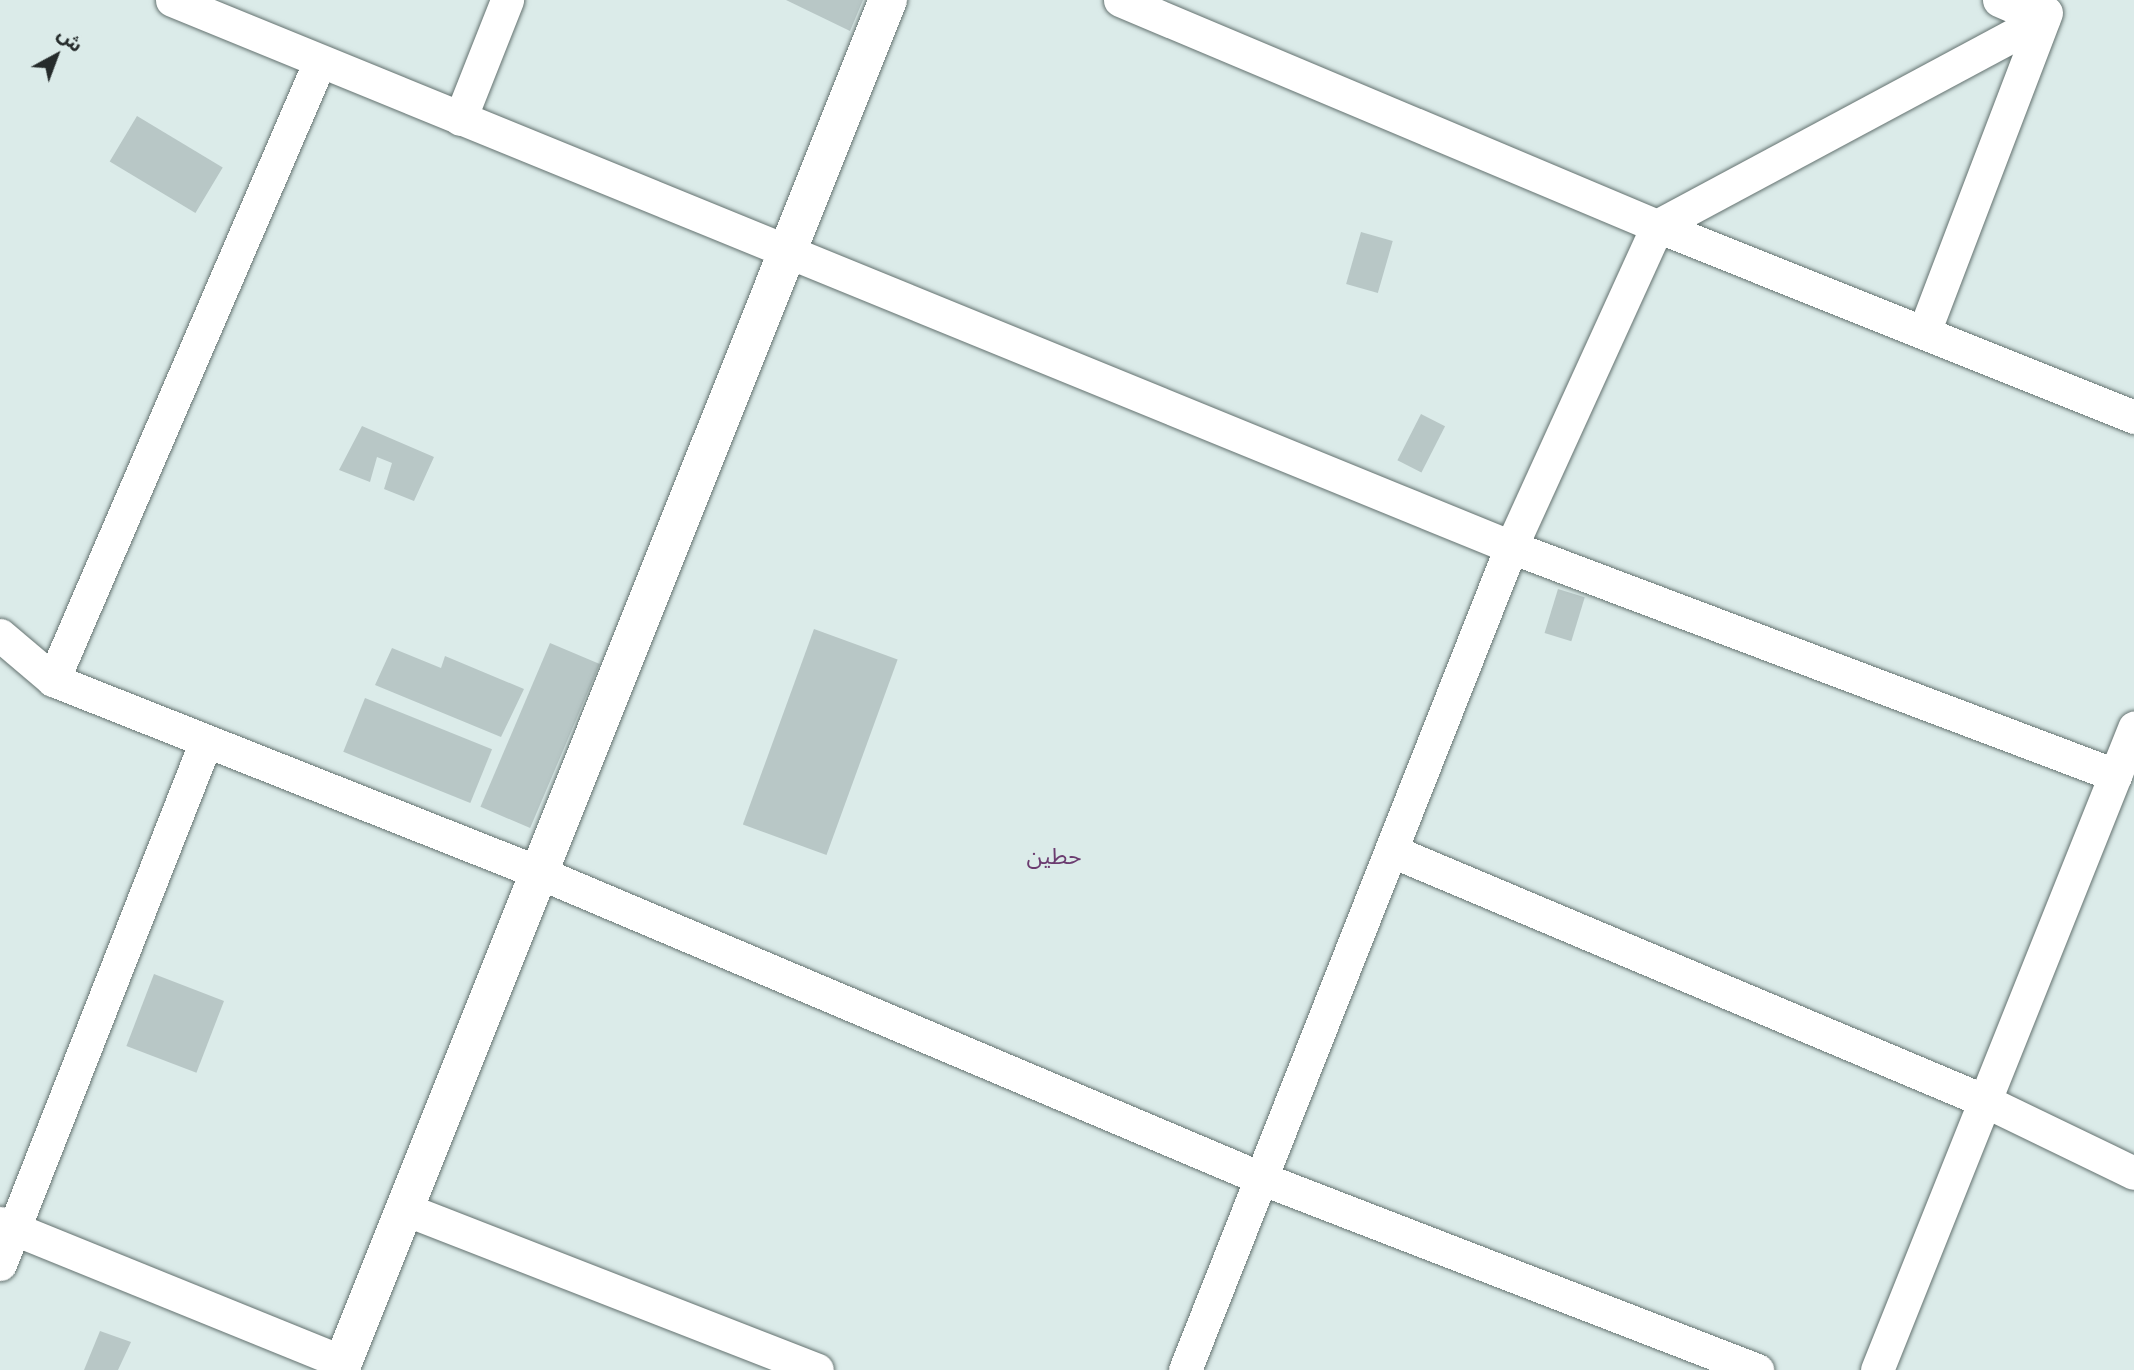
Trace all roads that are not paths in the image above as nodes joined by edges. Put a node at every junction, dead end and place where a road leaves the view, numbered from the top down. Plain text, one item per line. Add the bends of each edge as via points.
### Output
1 (172, 0) edge
2 (507, 0) edge
3 (888, 0) edge
4 (1120, 0) edge
5 (1999, 0) edge
6 (2047, 10) edge
7 (320, 61) junction
8 (460, 119) junction
9 (1657, 226) junction
10 (788, 254) junction
11 (1924, 332) junction
12 (2134, 418) edge
13 (1511, 547) junction
14 (0, 635) edge
15 (53, 680) junction
16 (2134, 728) edge
17 (206, 741) junction
18 (2115, 775) junction
19 (1392, 851) junction
20 (540, 873) junction
21 (1985, 1101) junction
22 (2134, 1173) edge
23 (1263, 1179) junction
24 (405, 1209) junction
25 (7, 1226) edge
26 (0, 1265) edge
27 (342, 1366) edge
28 (817, 1370) edge
29 (1185, 1370) edge
30 (1757, 1370) edge
31 (1877, 1370) edge

1 - 7 street
2 - 8 street
3 - 10 street
4 - 9 street
5 - 6 street
6 - 9 street
6 - 11 street
7 - 8 street
7 - 15 street
8 - 10 street
9 - 11 street
9 - 13 street
10 - 13 street
10 - 20 street
11 - 12 street
13 - 18 street
13 - 19 street
14 - 15 street
15 - 17 street
16 - 18 street
17 - 20 street
17 - 25 street
18 - 21 street
19 - 21 street
19 - 23 street
20 - 23 street
20 - 24 street
21 - 22 street
21 - 31 street
23 - 29 street
23 - 30 street
24 - 27 street
24 - 28 street
25 - 26 street
25 - 27 street

